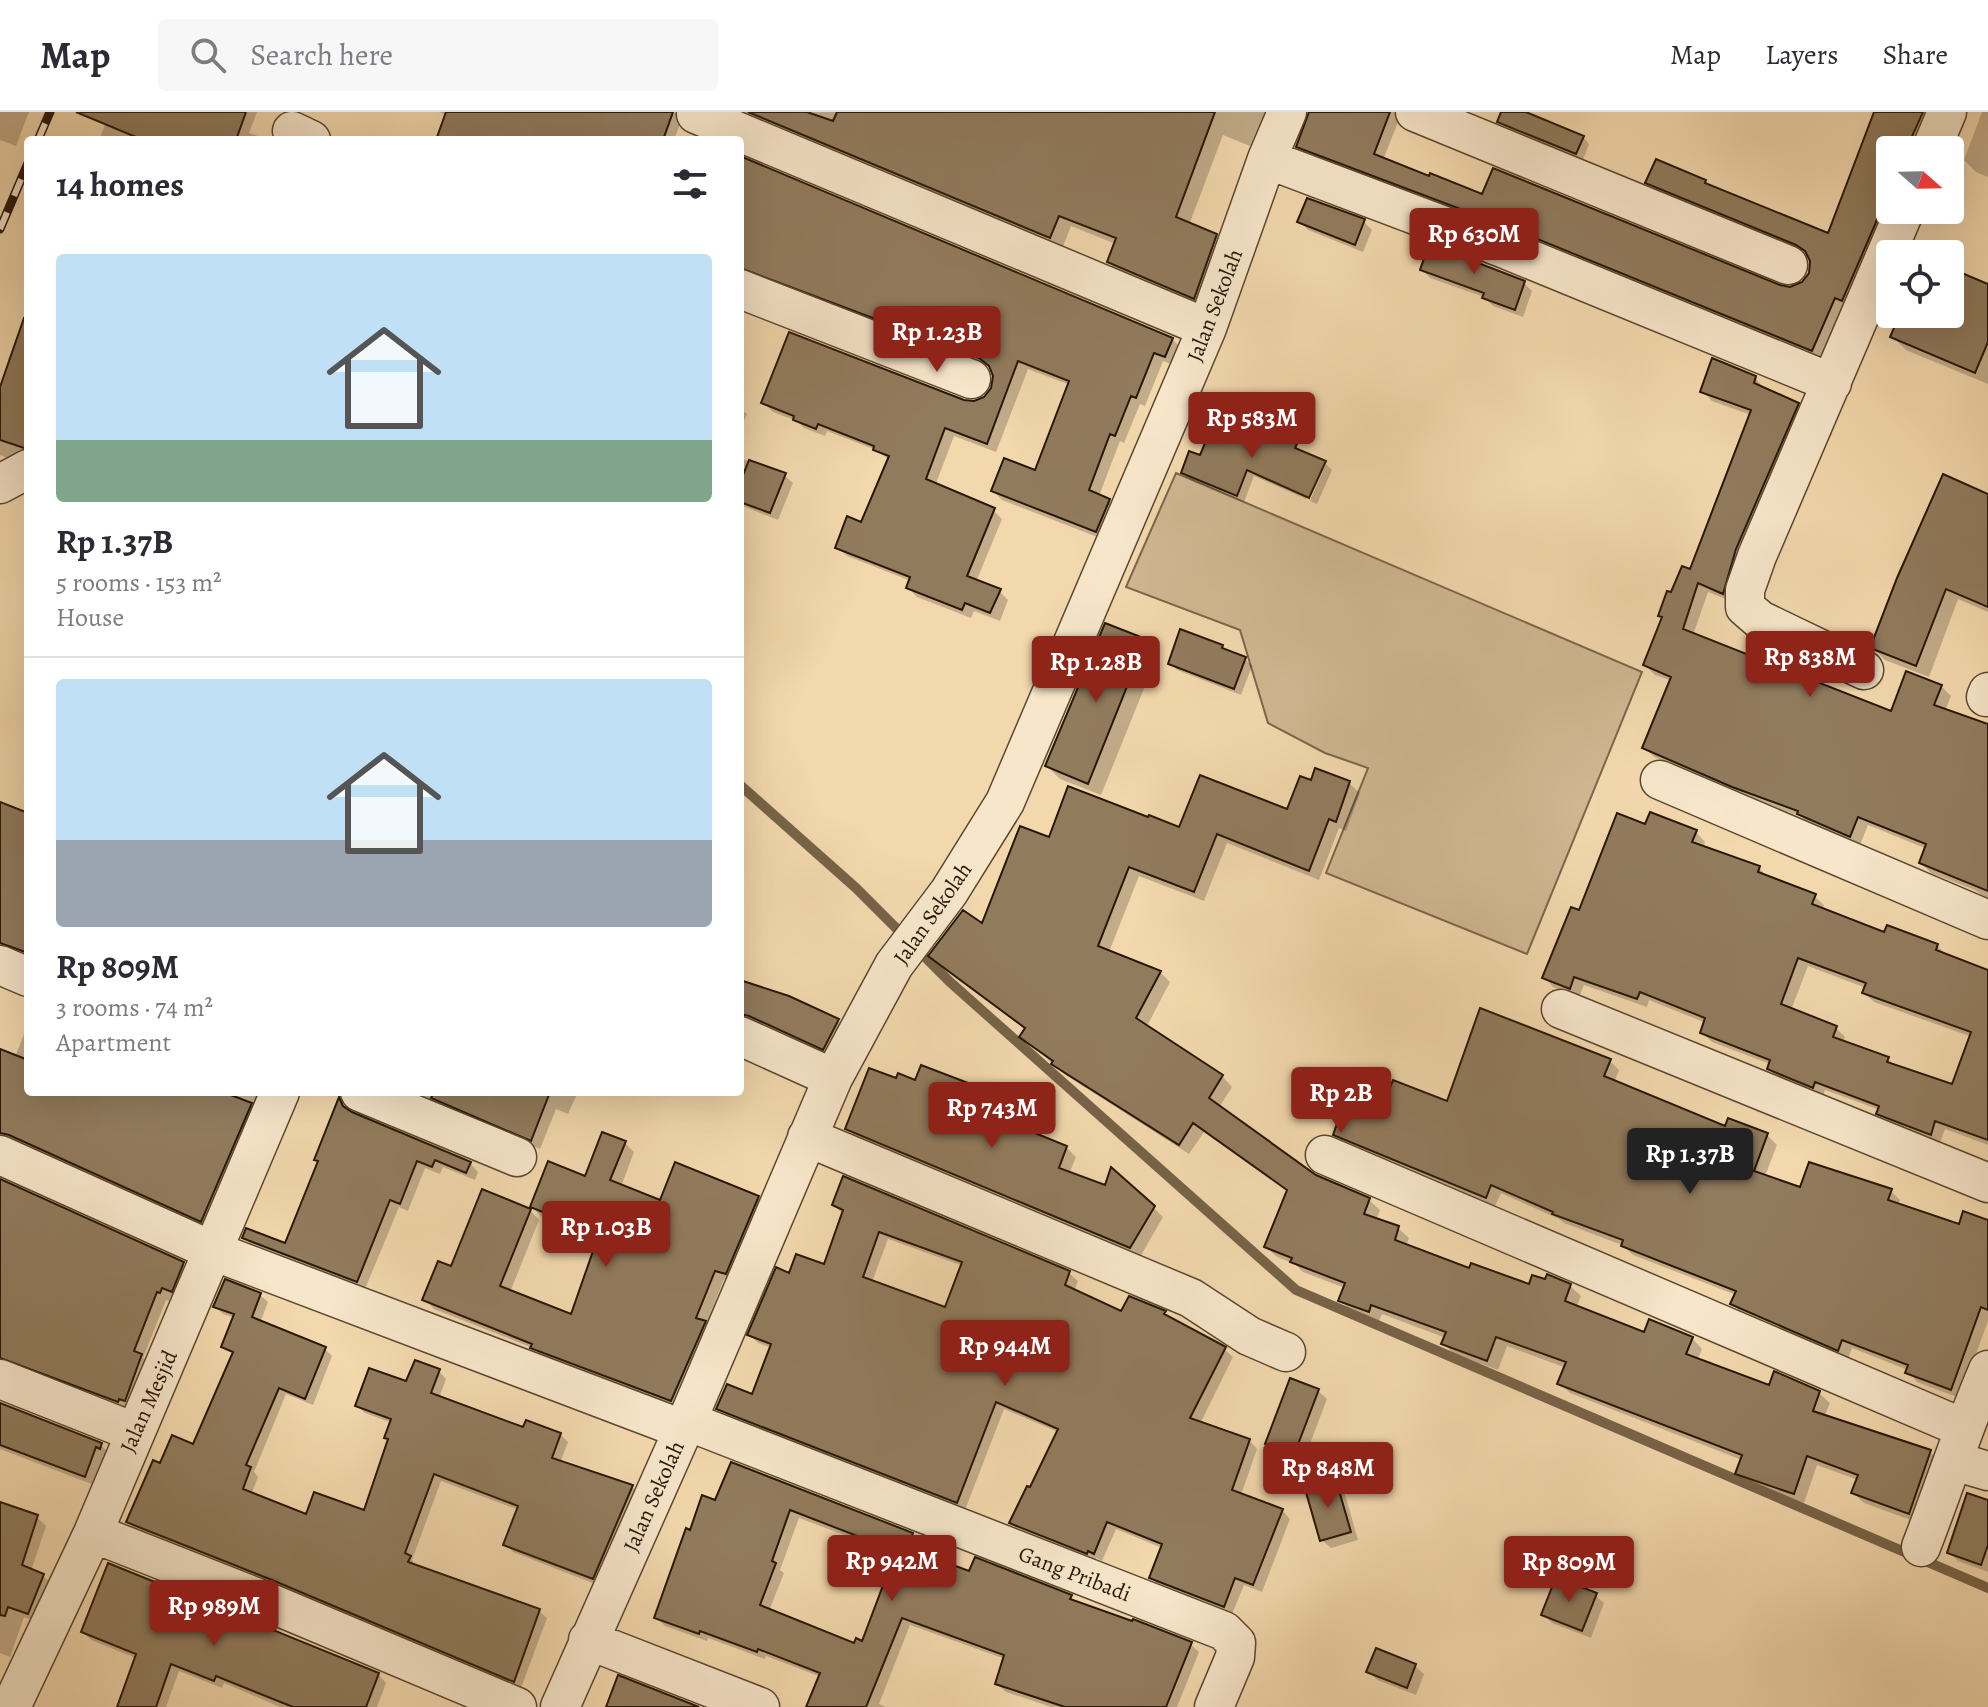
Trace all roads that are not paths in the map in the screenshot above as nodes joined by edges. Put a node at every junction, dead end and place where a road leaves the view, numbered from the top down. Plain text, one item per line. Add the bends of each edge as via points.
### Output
1 (1287, 112) edge
2 (1415, 112) edge
3 (1947, 112) edge
4 (693, 122) edge
5 (728, 136) edge
6 (1937, 136) edge
7 (744, 142) edge
8 (1267, 159) junction
9 (1899, 224) edge
10 (1788, 265) dead end
11 (744, 291) edge
12 (1207, 328) junction
13 (971, 379) dead end
14 (1832, 383) junction
15 (24, 471) edge
16 (0, 484) edge
17 (1864, 670) dead end
18 (1660, 780) dead end
19 (1988, 920) edge
20 (0, 965) edge
21 (24, 975) edge
22 (1561, 1009) dead end
23 (744, 1038) edge
24 (833, 1078) junction
25 (278, 1096) edge
26 (370, 1096) edge
27 (807, 1137) junction
28 (0, 1155) edge
29 (1325, 1155) dead end
30 (517, 1157) dead end
31 (1988, 1183) edge
32 (213, 1251) junction
33 (1286, 1352) dead end
34 (1988, 1370) edge
35 (0, 1379) edge
36 (684, 1425) junction
37 (134, 1432) junction
38 (1968, 1453) edge
39 (93, 1533) junction
40 (1921, 1547) dead end
41 (588, 1640) junction
42 (8, 1701) edge
43 (517, 1707) edge
44 (560, 1707) edge
45 (760, 1707) edge
46 (1214, 1707) edge

1 - 8 street, Jalan Sekolah
2 - 10 street
3 - 6 street
4 - 5 street
7 - 12 street
8 - 12 street, Jalan Sekolah
8 - 14 street via 1500,247
9 - 14 street
11 - 13 street
12 - 24 street, Jalan Sekolah via 1012,788 949,892 894,965
14 - 17 street via 1757,556 1745,607 1760,620
15 - 16 street
18 - 19 street
20 - 21 street
22 - 31 street
23 - 24 street
24 - 27 street, Jalan Sekolah
25 - 32 street, Jalan Mesjid
26 - 30 street
27 - 33 street via 1191,1298 1249,1336
27 - 36 street, Jalan Sekolah
28 - 32 street, Gang Pribadi
29 - 38 street
32 - 36 street, Gang Pribadi
32 - 37 street, Jalan Mesjid
34 - 38 street
35 - 37 street
36 - 41 street, Jalan Sekolah
36 - 46 street, Gang Pribadi via 1224,1631 1236,1643 1235,1657
37 - 39 street, Jalan Mesjid
38 - 40 street
39 - 42 street, Jalan Mesjid
39 - 43 street
41 - 44 street, Jalan Sekolah
41 - 45 street

